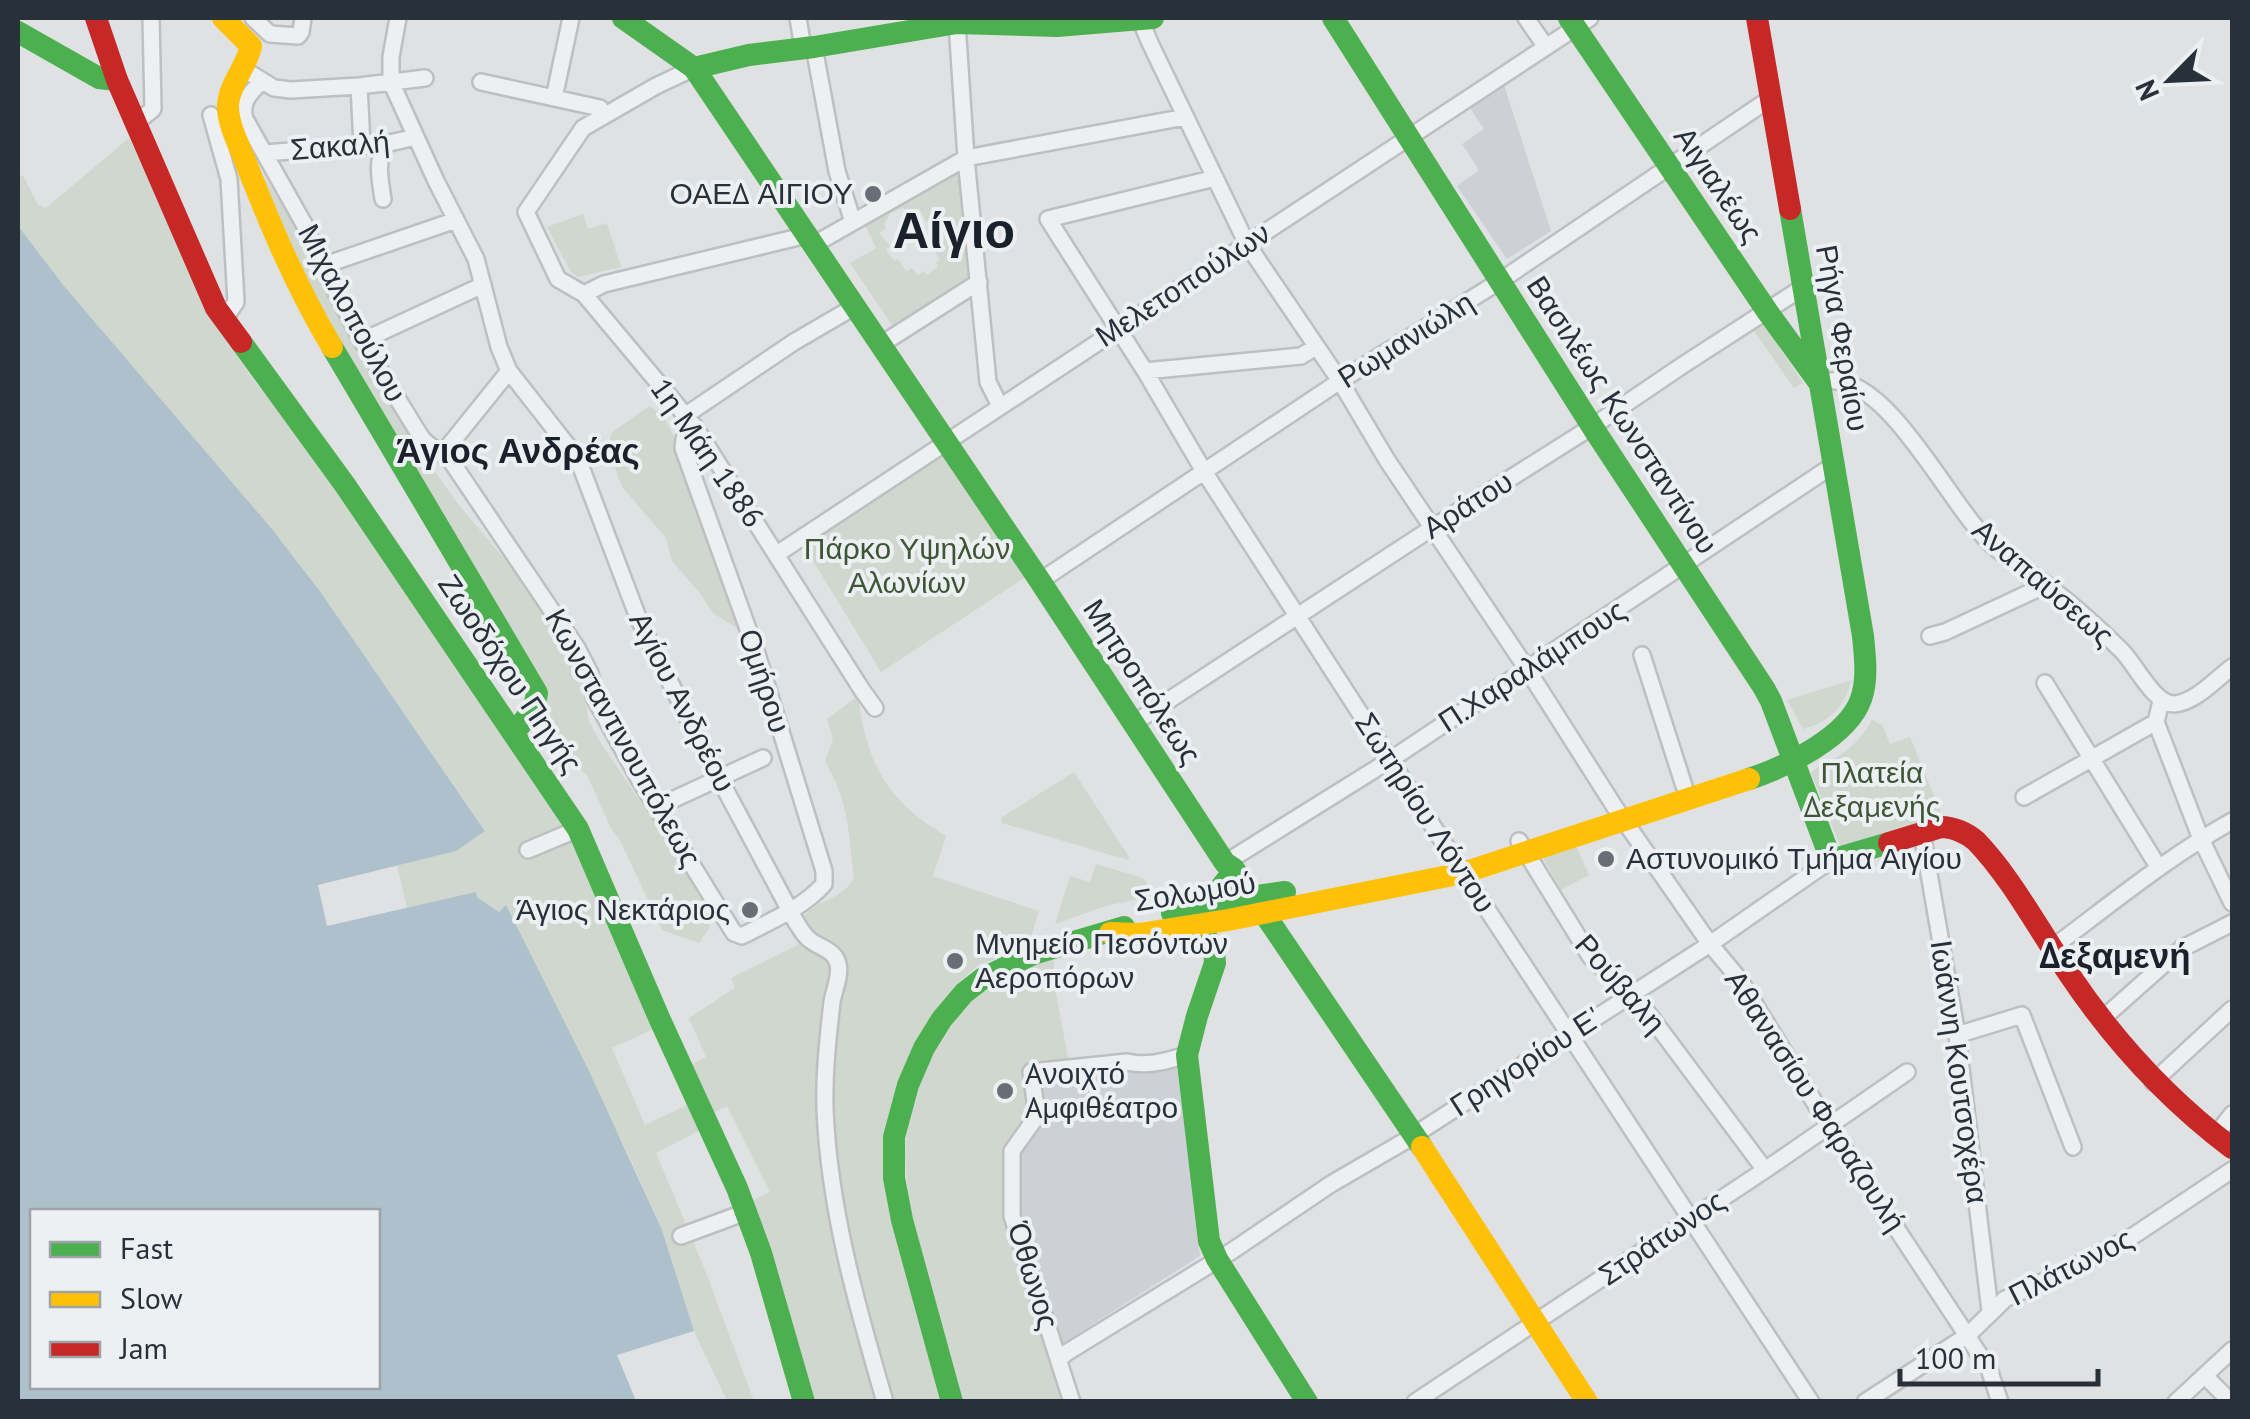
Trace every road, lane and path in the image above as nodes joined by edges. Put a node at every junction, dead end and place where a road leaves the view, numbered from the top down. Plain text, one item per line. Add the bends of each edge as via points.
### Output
1 (96, 18) edge
2 (151, 18) edge
3 (223, 18) edge
4 (252, 18) edge
5 (303, 18) edge
6 (398, 18) edge
7 (571, 18) edge
8 (622, 18) edge
9 (798, 18) edge
10 (1144, 18) edge
11 (1153, 18) edge
12 (1332, 18) edge
13 (1526, 18) edge
14 (1757, 18) edge
15 (1578, 21) edge
16 (948, 22) edge
17 (18, 32) edge
18 (809, 47) junction
19 (1546, 47) junction
20 (694, 68) junction
21 (253, 75) junction
22 (425, 78) dead end
23 (117, 80) junction
24 (391, 82) junction
25 (481, 82) dead end
26 (359, 86) junction
27 (554, 98) junction
28 (1770, 98) junction
29 (210, 115) dead end
30 (605, 115) junction
31 (1186, 117) junction
32 (136, 123) junction
33 (1410, 136) junction
34 (416, 137) junction
35 (385, 144) junction
36 (362, 145) junction
37 (264, 153) junction
38 (966, 158) junction
39 (1669, 166) junction
40 (1215, 178) junction
41 (384, 198) dead end
42 (456, 220) junction
43 (853, 222) junction
44 (810, 240) junction
45 (1247, 244) junction
46 (322, 266) junction
47 (1500, 281) junction
48 (979, 282) junction
49 (482, 285) junction
50 (1802, 288) junction
51 (584, 294) junction
52 (854, 307) junction
53 (1766, 311) junction
54 (224, 320) junction
55 (1117, 329) junction
56 (362, 341) junction
57 (880, 345) junction
58 (1316, 347) junction
59 (508, 371) junction
60 (1145, 371) junction
61 (1340, 382) junction
62 (1820, 384) junction
63 (1000, 406) junction
64 (1593, 426) junction
65 (688, 427) junction
66 (946, 442) junction
67 (443, 453) junction
68 (1835, 464) junction
69 (1205, 473) junction
70 (1432, 528) junction
71 (777, 554) junction
72 (1683, 567) junction
73 (1040, 580) junction
74 (2046, 585) junction
75 (1298, 615) junction
76 (1930, 636) dead end
77 (1642, 654) dead end
78 (2232, 667) edge
79 (1527, 668) junction
80 (1866, 670) joint
81 (2045, 683) dead end
82 (2162, 701) junction
83 (875, 708) dead end
84 (2156, 722) junction
85 (1134, 723) junction
86 (514, 732) junction
87 (763, 758) dead end
88 (1792, 758) junction
89 (2092, 758) junction
90 (1390, 760) junction
91 (720, 777) junction
92 (1684, 786) junction
93 (2024, 797) dead end
94 (656, 807) junction
95 (1620, 814) junction
96 (2232, 821) edge
97 (578, 830) junction
98 (1922, 833) junction
99 (2200, 839) junction
100 (1522, 847) junction
101 (528, 850) dead end
102 (1831, 860) junction
103 (1459, 867) junction
104 (2158, 868) junction
105 (1227, 870) junction
106 (2232, 904) edge
107 (1207, 905) junction
108 (1253, 905) junction
109 (789, 911) junction
110 (2232, 922) edge
111 (1193, 925) junction
112 (1110, 933) junction
113 (1710, 944) junction
114 (2052, 948) junction
115 (1633, 993) junction
116 (2232, 1009) edge
117 (2101, 1020) junction
118 (1569, 1034) junction
119 (1957, 1034) junction
120 (1186, 1055) junction
121 (1907, 1072) dead end
122 (2153, 1082) junction
123 (2232, 1114) edge
124 (1829, 1126) junction
125 (1409, 1138) junction
126 (2224, 1142) edge
127 (2073, 1147) dead end
128 (1764, 1170) junction
129 (2232, 1170) edge
130 (746, 1212) junction
131 (1691, 1218) junction
132 (681, 1236) dead end
133 (1217, 1259) junction
134 (1990, 1312) junction
135 (1531, 1325) junction
136 (1968, 1336) junction
137 (2232, 1350) edge
138 (1056, 1352) junction
139 (2205, 1376) junction
140 (1440, 1395) edge
141 (804, 1402) edge
142 (885, 1402) edge
143 (952, 1402) edge
144 (1072, 1402) edge
145 (1307, 1402) edge
146 (1415, 1402) edge
147 (1575, 1402) edge
148 (1587, 1402) edge
149 (1811, 1402) edge
150 (1865, 1402) edge
151 (2000, 1402) edge
152 (2176, 1402) edge
153 (2231, 1402) edge

1 - 23 street, Ζωοδόχου Πηγής
2 - 32 street via 153,110
3 - 21 street via 251,46
4 - 5 street via 270,34 298,36
6 - 24 street, Αγίου Ανδρέου
7 - 27 street
8 - 20 street, Μητροπόλεως
9 - 18 street
10 - 11 street
10 - 16 street via 1056,26
10 - 31 street, Αθανασίου Φαραζουλή
12 - 33 street, Βασιλέως Κωνσταντίνου
13 - 19 street
14 - 28 street, Ρήγα Φεραίου
15 - 19 street, Μελετοπούλων
15 - 39 street, Αιγιαλέως
16 - 18 street
16 - 38 street
17 - 23 street via 98,78
18 - 20 street
18 - 43 street
19 - 33 street, Μελετοπούλων
20 - 30 street
20 - 44 street, Μητροπόλεως
21 - 26 street via 291,90
21 - 37 street, Κωνσταντινουπόλεως via 243,111
21 - 86 street, Μιχαλοπούλου via 229,94 227,106 260,199 303,298 537,694
22 - 24 street
23 - 32 street, Ζωοδόχου Πηγής
24 - 26 street
24 - 34 street, Αγίου Ανδρέου
25 - 27 street
26 - 36 street
27 - 30 street via 600,108
28 - 39 street, Ρωμανιώλη
28 - 50 street, Ρήγα Φεραίου
29 - 54 street via 229,178 236,302
30 - 51 street, 1η Μάη 1886 via 583,128 526,212 558,279
31 - 38 street
31 - 40 street, Αθανασίου Φαραζουλή
32 - 54 street, Ζωοδόχου Πηγής
33 - 45 street, Μελετοπούλων
33 - 47 street, Βασιλέως Κωνσταντίνου
34 - 35 street, Σακαλή
34 - 42 street, Αγίου Ανδρέου
35 - 36 street, Σακαλή
35 - 41 street via 378,170
36 - 37 street, Σακαλή
37 - 46 street, Κωνσταντινουπόλεως
38 - 43 street
38 - 48 street
39 - 47 street, Ρωμανιώλη
39 - 53 street, Αιγιαλέως
40 - 45 street, Αθανασίου Φαραζουλή
40 - 55 street, Σωτηρίου Λόντου via 1048,219
42 - 46 street
42 - 49 street, Αγίου Ανδρέου
43 - 44 street
44 - 51 street via 604,284
44 - 52 street, Μητροπόλεως
45 - 55 street, Μελετοπούλων
45 - 58 street, Αθανασίου Φαραζουλή
46 - 56 street, Κωνσταντινουπόλεως
47 - 61 street, Ρωμανιώλη
47 - 64 street, Βασιλέως Κωνσταντίνου
48 - 57 street
48 - 63 street via 988,382
49 - 56 street
49 - 59 street, Αγίου Ανδρέου
50 - 53 street, Αράτου
50 - 62 street, Ρήγα Φεραίου
51 - 65 street, 1η Μάη 1886
52 - 57 street, Μητροπόλεως
52 - 65 street via 791,344
53 - 62 street, Αιγιαλέως
53 - 64 street, Αράτου
54 - 86 street, Ζωοδόχου Πηγής
55 - 60 street, Σωτηρίου Λόντου
55 - 63 street, Μελετοπούλων
56 - 67 street, Κωνσταντινουπόλεως via 420,437
57 - 66 street, Μητροπόλεως
58 - 60 street via 1301,356
58 - 61 street, Αθανασίου Φαραζουλή
59 - 67 street
59 - 91 street, Αγίου Ανδρέου via 578,459 638,620
60 - 69 street, Σωτηρίου Λόντου
61 - 69 street, Ρωμανιώλη
61 - 70 street, Αθανασίου Φαραζουλή
62 - 68 street, Ρήγα Φεραίου
62 - 74 street, Αναπαύσεως via 1834,380 1854,387 1884,407 1985,539
63 - 66 street, Μελετοπούλων
64 - 70 street, Αράτου
64 - 72 street, Βασιλέως Κωνσταντίνου
65 - 71 street, 1η Μάη 1886
65 - 109 street, Ομήρου via 683,448 757,654 824,871 824,884
66 - 71 street, Μελετοπούλων
66 - 73 street, Μητροπόλεως
67 - 94 street, Κωνσταντινουπόλεως via 578,648 595,699
68 - 72 street, Π.Χαραλάμπους
68 - 80 street, Ρήγα Φεραίου
69 - 73 street, Ρωμανιώλη
69 - 75 street, Σωτηρίου Λόντου
70 - 75 street, Αράτου
70 - 79 street, Αθανασίου Φαραζουλή
71 - 83 street, 1η Μάη 1886
72 - 79 street, Π.Χαραλάμπους
72 - 88 street, Βασιλέως Κωνσταντίνου via 1772,701
73 - 85 street, Μητροπόλεως
74 - 76 street
74 - 82 street, Αναπαύσεως via 2125,654
75 - 85 street, Αράτου
75 - 90 street, Σωτηρίου Λόντου
77 - 92 street
78 - 82 street via 2183,702
79 - 90 street, Π.Χαραλάμπους
79 - 95 street, Αθανασίου Φαραζουλή
80 - 88 street, Σολωμού via 1852,719
81 - 89 street
82 - 84 street
84 - 89 street
84 - 99 street
85 - 105 street, Μητροπόλεως
86 - 97 street, Ζωοδόχου Πηγής
87 - 91 street
88 - 92 street, Σολωμού via 1773,757
88 - 95 street, Σολωμού via 1777,770
88 - 102 street, Βασιλέως Κωνσταντίνου
89 - 93 street
89 - 104 street
90 - 103 street, Σωτηρίου Λόντου
90 - 105 street, Π.Χαραλάμπους
91 - 94 street
91 - 109 street, Αγίου Ανδρέου
92 - 95 street, Σολωμού
94 - 109 street, Κωνσταντινουπόλεως via 734,933 742,936
95 - 100 street, Σολωμού
95 - 113 street, Αθανασίου Φαραζουλή
96 - 99 street
97 - 101 street
97 - 130 street, Ζωοδόχου Πηγής
98 - 102 street
98 - 114 street via 1950,827 1973,838
98 - 119 street, Ιωάννη Κουτσοχέρα
99 - 104 street
99 - 106 street
100 - 103 street, Σολωμού
100 - 115 street, Ρούβαλη via 1590,956
102 - 113 street, Γρηγορίου Ε'
103 - 108 street, Σολωμού
103 - 118 street, Σωτηρίου Λόντου
104 - 114 street
105 - 107 street
105 - 108 street, Μητροπόλεως via 1234,869
107 - 108 street, Σολωμού
107 - 112 street, Σολωμού
108 - 111 street, Σολωμού
108 - 125 street, Μητροπόλεως
109 - 142 street, Αγίου Ανδρέου via 809,940 838,963 826,1061 831,1166 856,1304
110 - 117 street via 2181,949
111 - 112 street, Σολωμού
111 - 120 street via 1210,940 1215,963
112 - 143 street via 1041,950 976,983 938,1026 906,1089 893,1150 895,1188
113 - 115 street, Γρηγορίου Ε'
113 - 124 street, Αθανασίου Φαραζουλή via 1740,980
114 - 117 street
115 - 118 street, Γρηγορίου Ε'
115 - 128 street, Ρούβαλη
116 - 122 street
117 - 122 street
118 - 125 street, Γρηγορίου Ε'
118 - 131 street, Σωτηρίου Λόντου
119 - 127 street via 2022,1015
119 - 134 street, Ιωάννη Κουτσοχέρα
120 - 133 street via 1209,1241
120 - 138 street, Όθωνος via 1031,1072 1037,1116 1012,1151 1012,1216
121 - 124 street, Στράτωνος
122 - 126 street
123 - 126 street
124 - 128 street, Στράτωνος
124 - 136 street, Αθανασίου Φαραζουλή
125 - 133 street, Γρηγορίου Ε'
125 - 135 street, Μητροπόλεως
128 - 131 street, Στράτωνος
129 - 134 street, Πλάτωνος via 2133,1236
130 - 132 street
130 - 141 street, Ζωοδόχου Πηγής
131 - 135 street, Στράτωνος
131 - 149 street, Σωτηρίου Λόντου
133 - 138 street, Γρηγορίου Ε' via 1066,1352
133 - 145 street
134 - 136 street, Πλάτωνος
135 - 140 street, Στράτωνος
135 - 147 street, Μητροπόλεως
135 - 148 street, Μητροπόλεως
136 - 150 street, Πλάτωνος
136 - 151 street, Αθανασίου Φαραζουλή
137 - 139 street
138 - 144 street, Όθωνος
139 - 152 street
139 - 153 street
140 - 146 street, Στράτωνος

